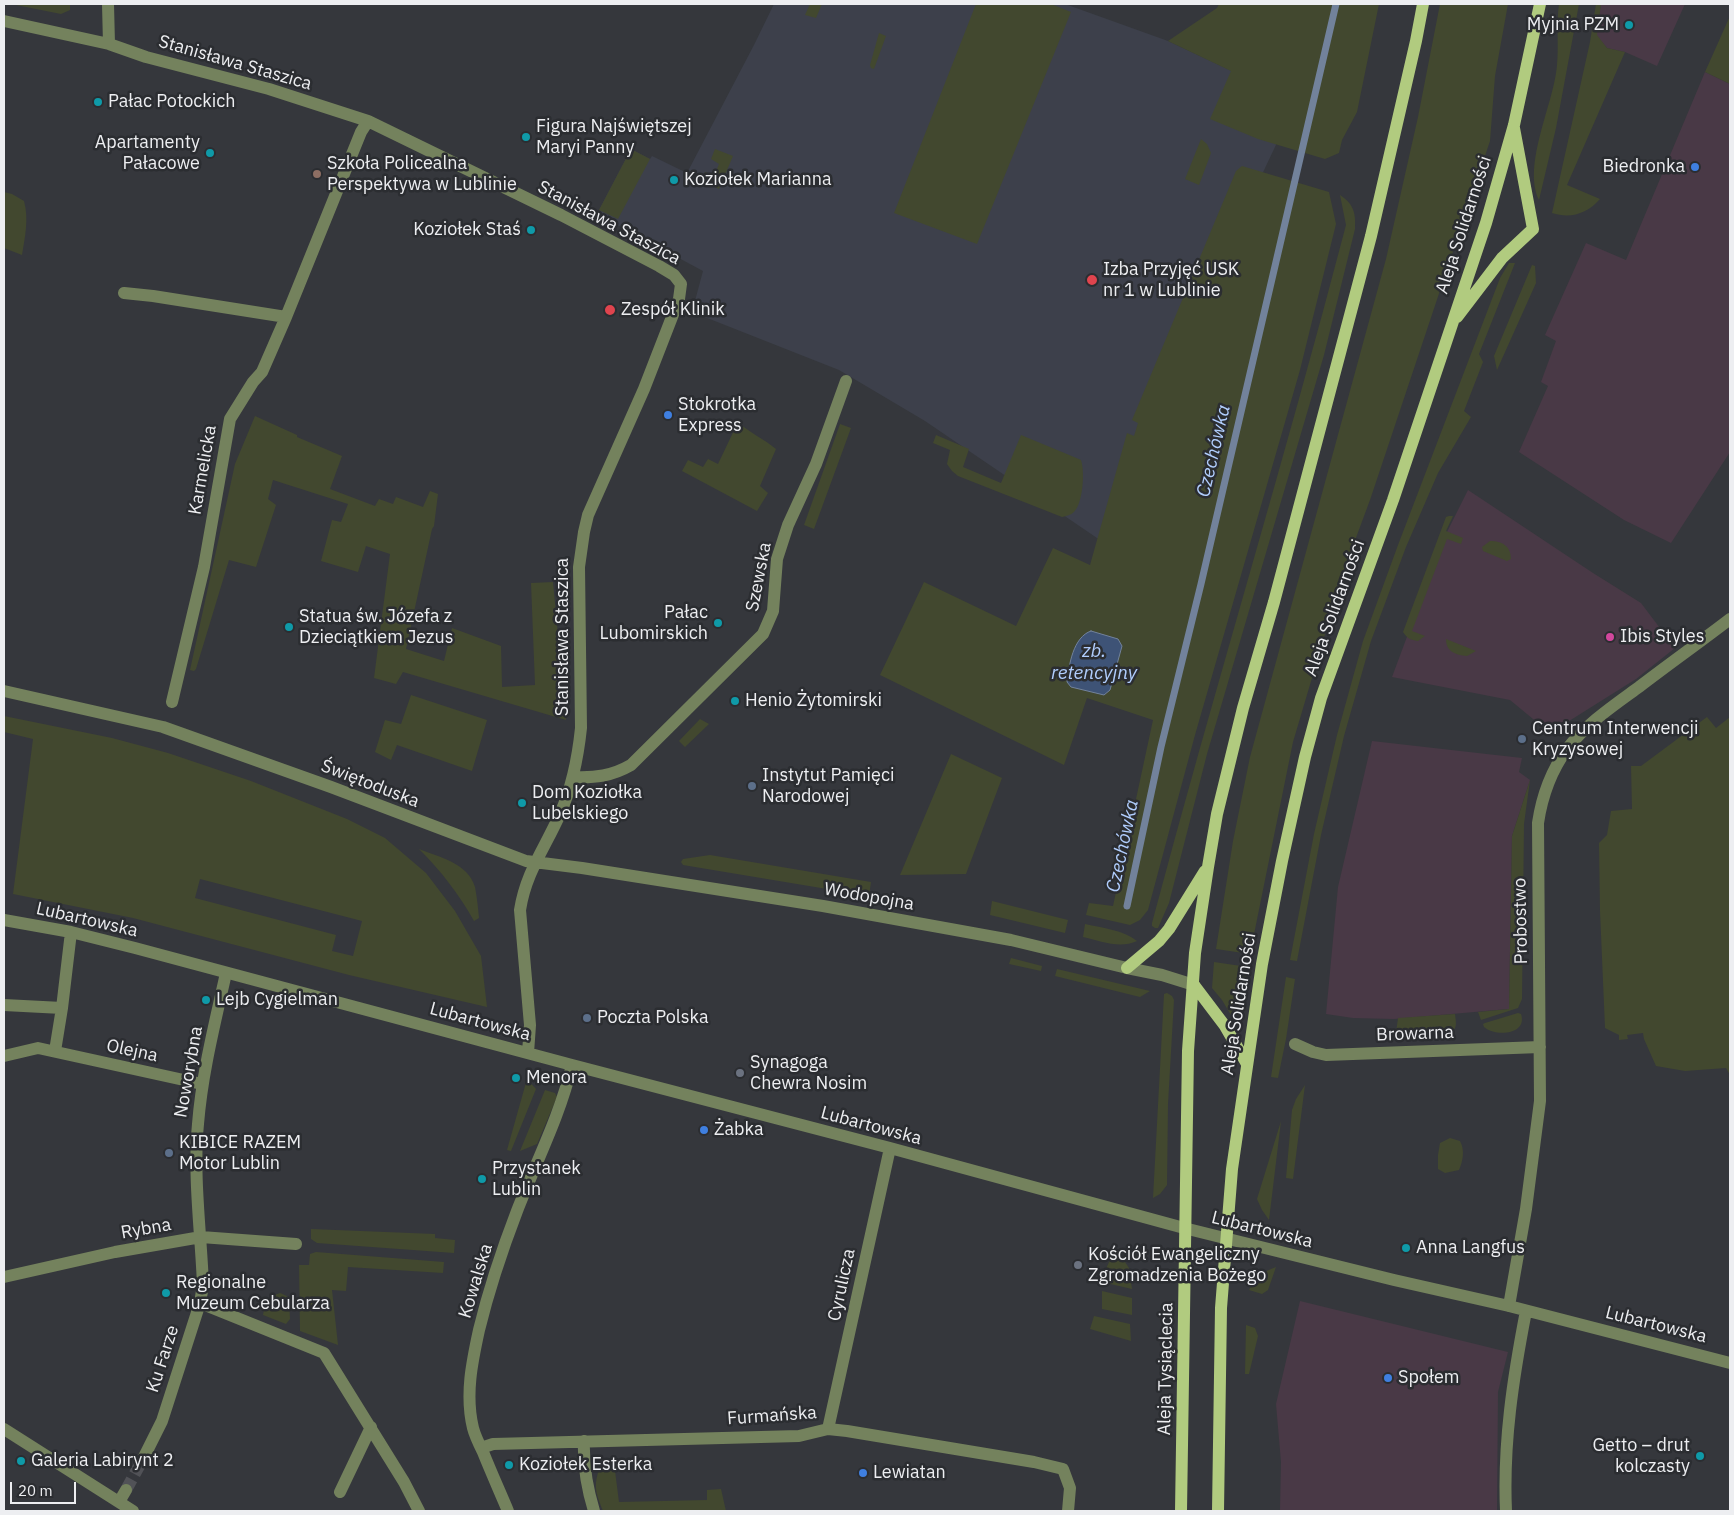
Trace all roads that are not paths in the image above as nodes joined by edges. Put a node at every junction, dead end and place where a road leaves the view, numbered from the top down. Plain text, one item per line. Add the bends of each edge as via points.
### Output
1 (108, 4) edge
2 (1423, 4) edge
3 (1540, 4) edge
4 (4, 21) edge
5 (109, 44) junction
6 (368, 122) junction
7 (1514, 126) junction
8 (124, 293) dead end
9 (286, 317) junction
10 (1449, 328) junction
11 (846, 381) dead end
12 (1730, 619) edge
13 (4, 691) edge
14 (172, 702) dead end
15 (573, 777) junction
16 (535, 862) junction
17 (1208, 867) junction
18 (4, 920) edge
19 (71, 932) junction
20 (1127, 968) junction
21 (226, 973) junction
22 (1194, 985) junction
23 (4, 1004) edge
24 (62, 1008) junction
25 (1295, 1044) dead end
26 (1540, 1047) junction
27 (55, 1051) junction
28 (528, 1053) junction
29 (4, 1056) edge
30 (1247, 1064) junction
31 (572, 1066) junction
32 (202, 1084) junction
33 (890, 1148) junction
34 (1184, 1228) junction
35 (200, 1237) junction
36 (1226, 1238) junction
37 (296, 1244) dead end
38 (4, 1277) edge
39 (200, 1303) junction
40 (1509, 1306) junction
41 (1526, 1311) junction
42 (1730, 1363) edge
43 (371, 1428) junction
44 (4, 1429) edge
45 (828, 1429) junction
46 (584, 1442) junction
47 (481, 1448) junction
48 (143, 1459) tunnel mouth
49 (126, 1490) tunnel mouth
50 (340, 1492) dead end
51 (119, 1502) junction
52 (133, 1511) edge
53 (419, 1511) edge
54 (508, 1511) edge
55 (594, 1511) edge
56 (1068, 1511) edge
57 (1181, 1511) edge
58 (1218, 1511) edge
59 (1506, 1511) edge

1 - 5 street
2 - 17 main road via 1371,236 1243,708
3 - 7 main road, Aleja Solidarności
4 - 5 street, Stanisława Staszica
5 - 6 street, Stanisława Staszica via 269,89
6 - 9 street, Karmelicka via 361,132
6 - 15 street, Stanisława Staszica via 659,266 681,284 679,299 644,389 588,515 584,532 579,567 581,728
7 - 10 main road, Aleja Solidarności via 1486,223
7 - 10 main road via 1533,229 1502,258
8 - 9 street
9 - 14 street, Karmelicka via 262,372 230,418 204,567
10 - 30 main road, Aleja Solidarności via 1393,500 1321,698 1305,756 1267,938
11 - 15 street, Szewska via 816,464 788,525 777,559 773,611 763,634 632,765 607,776
12 - 26 street, Probostwo via 1590,725 1566,750 1551,778 1538,823
13 - 16 street, Świętoduska via 163,727 332,787 505,854
15 - 16 street, Stanisława Staszica via 560,814
16 - 20 street, Wodopojna via 823,906 986,935
16 - 28 street via 522,895 520,910 530,1025
17 - 20 main road via 1164,935
17 - 22 main road via 1195,953
18 - 19 street, Lubartowska
19 - 21 street, Lubartowska
19 - 24 street
20 - 22 street, Wodopojna
21 - 28 street, Lubartowska
21 - 32 street, Noworybna
22 - 30 main road via 1225,1026
22 - 34 main road via 1188,1051
23 - 24 street
24 - 27 street
25 - 26 street, Browarna via 1326,1055
26 - 40 street, Probostwo via 1537,1127
27 - 29 street, Olejna via 38,1048
27 - 32 street, Olejna
28 - 31 street, Lubartowska
30 - 36 main road, Aleja Solidarności
31 - 33 street, Lubartowska
31 - 47 street, Kowalska via 567,1088 517,1210 484,1309 469,1382 473,1429
32 - 35 street, Noworybna via 197,1162
33 - 34 street, Lubartowska
33 - 45 street, Cyrulicza
34 - 36 street, Lubartowska
34 - 57 main road, Aleja Tysiąclecia
35 - 37 street, Rybna
35 - 38 street, Rybna
35 - 39 street, Ku Farze via 204,1285
36 - 40 street, Lubartowska
36 - 58 main road via 1221,1308
39 - 43 street via 324,1353
39 - 48 street, Ku Farze via 162,1421
40 - 41 street, Lubartowska
41 - 42 street, Lubartowska
41 - 59 street via 1507,1433
43 - 50 street
43 - 53 street
44 - 51 street
45 - 46 street, Furmańska via 799,1436
45 - 56 street, Furmańska via 1063,1469 1070,1488
46 - 47 street, Furmańska via 493,1444
46 - 55 street via 587,1487
47 - 54 street, Kowalska
49 - 51 street
51 - 52 street

